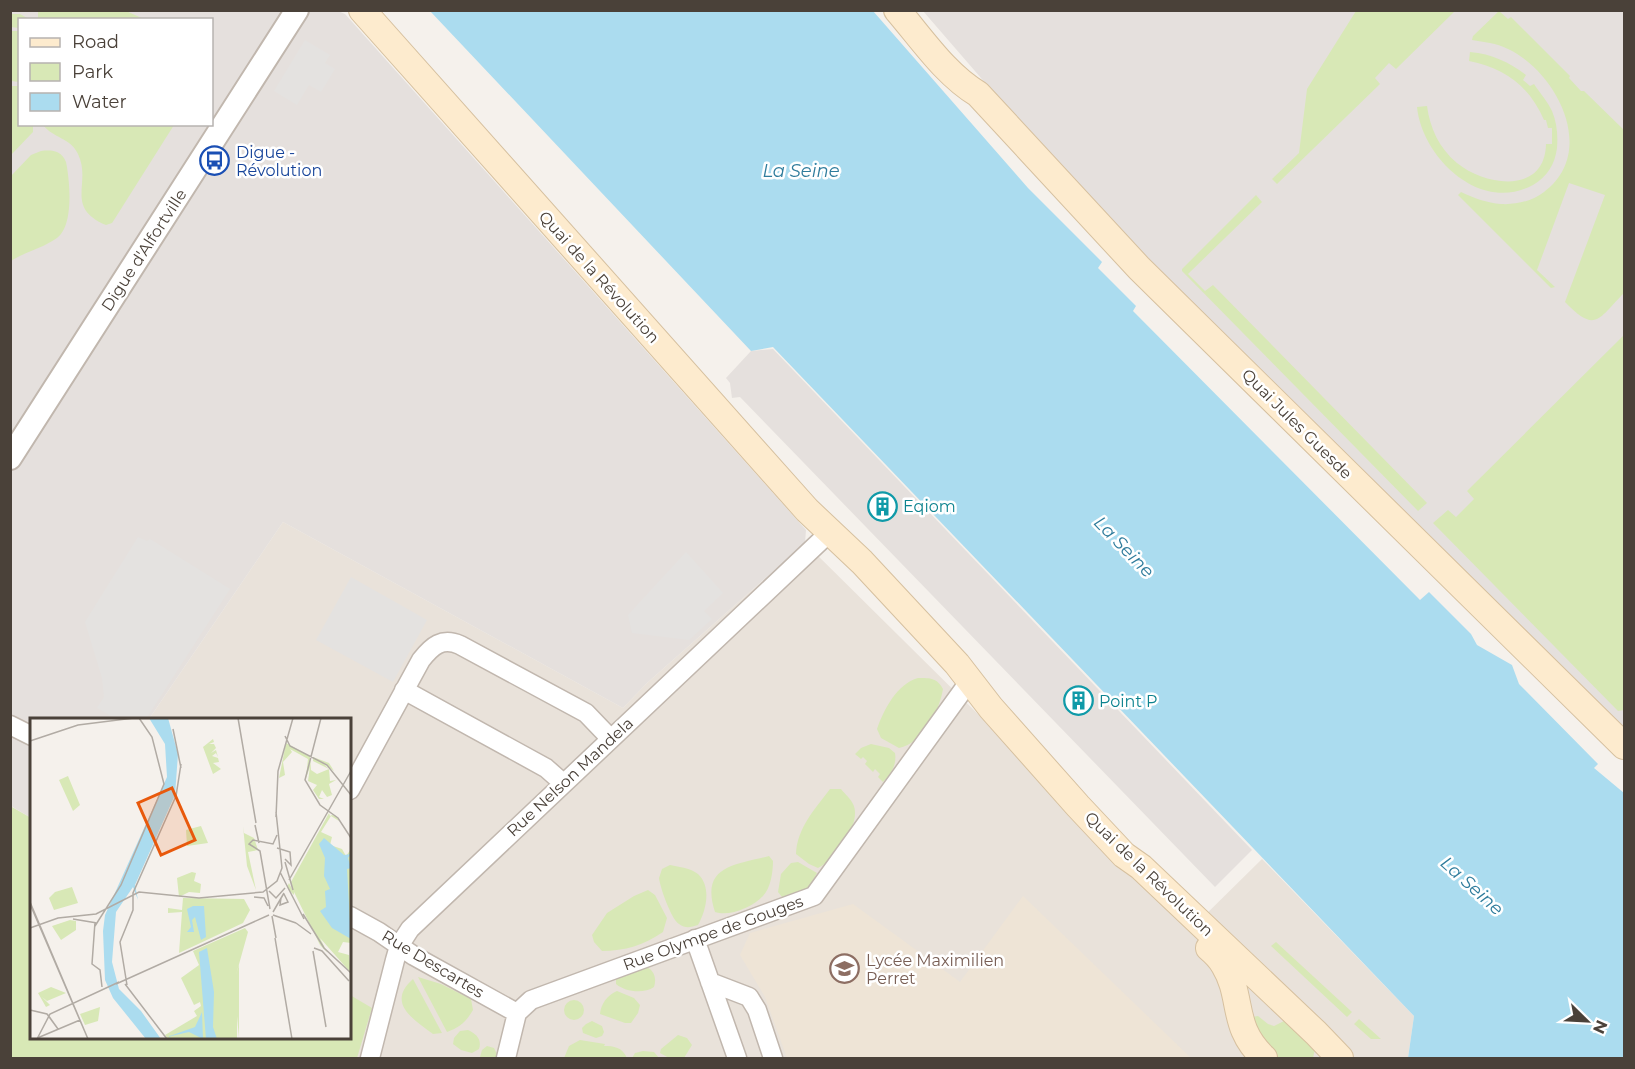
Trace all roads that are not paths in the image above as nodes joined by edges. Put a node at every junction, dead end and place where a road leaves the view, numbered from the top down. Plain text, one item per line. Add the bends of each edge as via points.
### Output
1 (297, 10) edge
2 (362, 10) edge
3 (897, 10) edge
4 (915, 10) edge
5 (978, 94) junction
6 (10, 458) edge
7 (835, 537) junction
8 (966, 686) junction
9 (404, 690) junction
10 (991, 708) junction
11 (10, 725) edge
12 (30, 735) edge
13 (610, 738) junction
14 (1623, 742) edge
15 (563, 783) junction
16 (351, 788) edge
17 (1124, 855) junction
18 (351, 917) edge
19 (695, 939) junction
20 (399, 946) junction
21 (710, 982) junction
22 (517, 1013) junction
23 (1241, 1026) junction
24 (1326, 1049) edge
25 (1255, 1055) edge
26 (370, 1059) edge
27 (506, 1059) edge
28 (737, 1059) edge
29 (773, 1059) edge

1 - 6 street, Digue d'Alfortville
2 - 7 main road, Quai de la Révolution via 803,506
3 - 5 main road, Quai Jules Guesde via 948,70
4 - 5 main road, Quai Jules Guesde via 963,66
5 - 14 main road, Quai Jules Guesde via 1139,268
7 - 8 main road, Quai de la Révolution via 855,568
7 - 10 main road, Quai de la Révolution via 957,663
7 - 13 street, Rue Nelson Mandela
8 - 10 main road, Quai de la Révolution
8 - 19 street, Rue Olympe de Gouges via 814,896
9 - 13 street via 435,645 456,643 586,714
9 - 15 street via 546,768
9 - 16 street
10 - 17 main road, Quai de la Révolution
11 - 12 street
13 - 15 street, Rue Nelson Mandela
15 - 20 street, Rue Nelson Mandela via 410,929
17 - 23 main road via 1134,874 1226,967
17 - 24 main road, Quai de la Révolution via 1141,867
18 - 20 street, Rue Descartes
19 - 21 street
19 - 22 street, Rue Olympe de Gouges via 531,1000
20 - 22 street, Rue Descartes
20 - 26 street, Rue Nelson Mandela
21 - 28 street
21 - 29 street via 749,997
22 - 27 street
23 - 24 main road via 1248,1005 1262,999
23 - 25 main road

